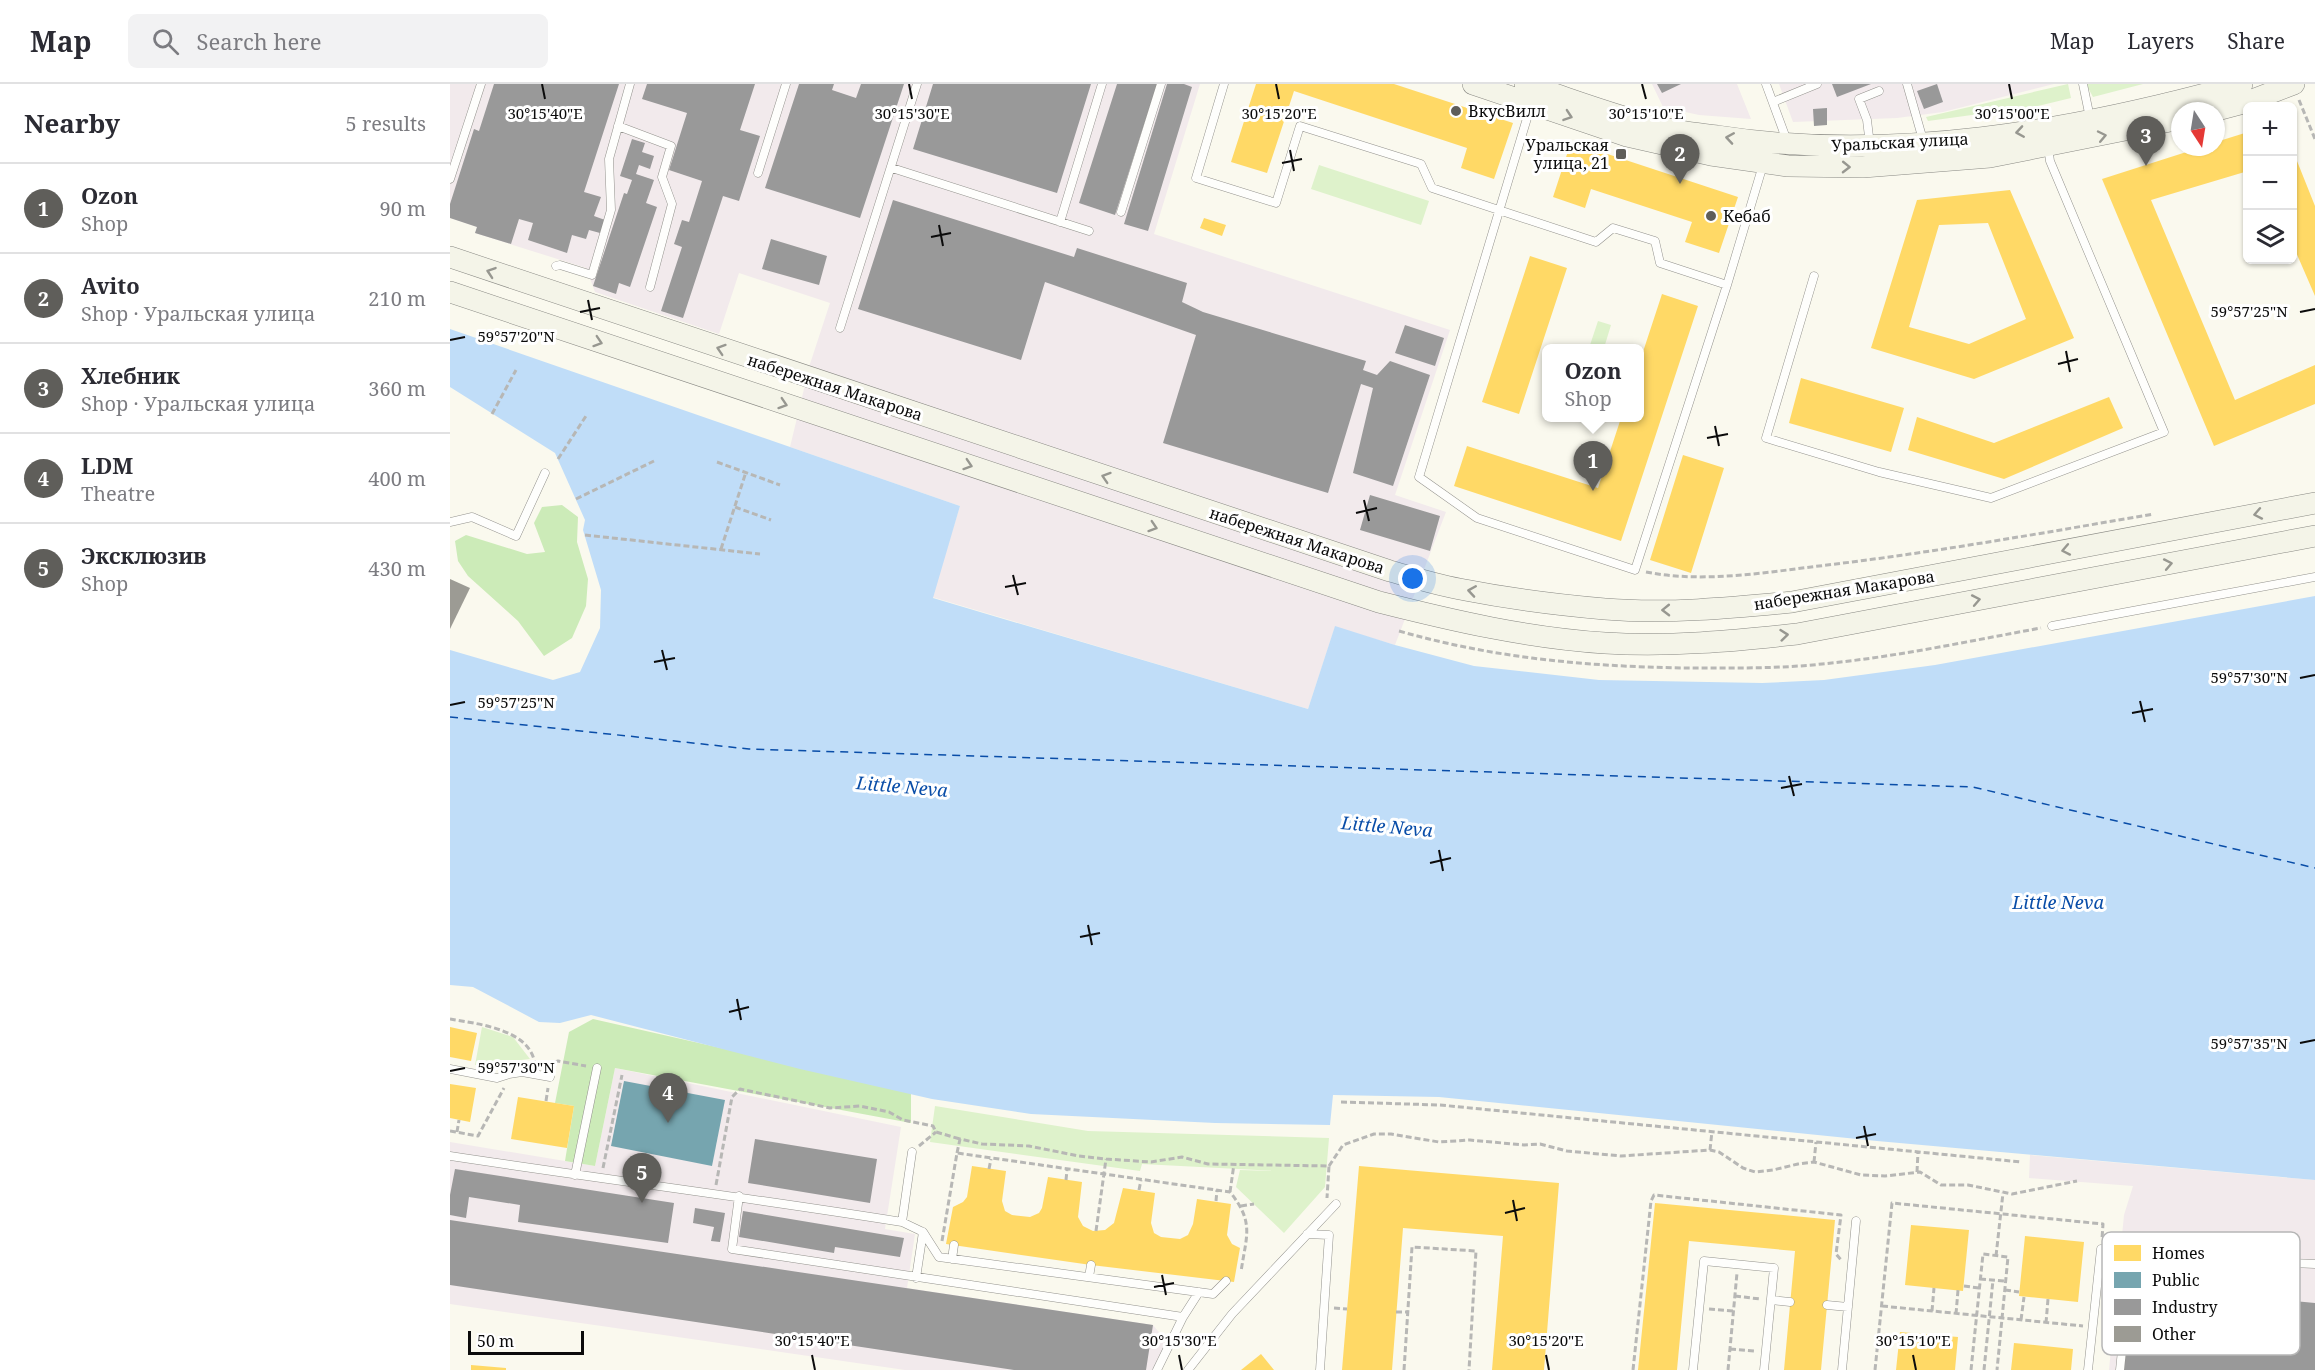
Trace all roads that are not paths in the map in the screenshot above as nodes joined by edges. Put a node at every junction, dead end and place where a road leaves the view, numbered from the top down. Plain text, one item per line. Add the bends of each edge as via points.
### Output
1 (481, 84) edge
2 (630, 84) edge
3 (786, 84) edge
4 (917, 84) edge
5 (1102, 84) edge
6 (1161, 84) edge
7 (1224, 84) edge
8 (1473, 84) edge
9 (1766, 84) edge
10 (1817, 84) edge
11 (1907, 84) edge
12 (2083, 84) edge
13 (2242, 84) edge
14 (1533, 90) edge
15 (1879, 91) dead end
16 (2296, 92) edge
17 (2203, 97) edge
18 (1773, 102) junction
19 (2090, 119) junction
20 (2171, 121) edge
21 (618, 126) junction
22 (1924, 143) junction
23 (1788, 144) junction
24 (1870, 146) junction
25 (2048, 147) junction
26 (1764, 153) junction
27 (1788, 166) junction
28 (892, 168) junction
29 (758, 173) dead end
30 (450, 179) edge
31 (1500, 210) junction
32 (1121, 212) dead end
33 (1059, 222) junction
34 (1089, 231) dead end
35 (450, 257) edge
36 (556, 266) dead end
37 (1814, 276) dead end
38 (1727, 285) junction
39 (650, 287) dead end
40 (450, 292) edge
41 (840, 328) dead end
42 (545, 473) dead end
43 (2315, 503) edge
44 (450, 522) edge
45 (2315, 536) edge
46 (2315, 577) edge
47 (2052, 626) dead end
48 (597, 1068) road end
49 (450, 1069) edge
50 (550, 1077) dead end
51 (912, 1152) road end
52 (450, 1156) edge
53 (575, 1175) junction
54 (739, 1196) junction
55 (1336, 1204) dead end
56 (1856, 1221) dead end
57 (902, 1222) junction
58 (923, 1232) junction
59 (1307, 1234) junction
60 (954, 1245) dead end
61 (2101, 1249) road end
62 (952, 1259) junction
63 (2300, 1263) edge
64 (2315, 1264) edge
65 (1091, 1265) dead end
66 (1089, 1277) junction
67 (916, 1278) junction
68 (1226, 1281) dead end
69 (1199, 1292) junction
70 (1771, 1300) junction
71 (1790, 1302) dead end
72 (1827, 1305) dead end
73 (1848, 1307) junction
74 (1183, 1317) junction
75 (2122, 1355) edge
76 (1157, 1370) edge
77 (1188, 1370) edge
78 (1320, 1370) edge
79 (1693, 1370) edge
80 (1764, 1370) edge
81 (1842, 1370) edge
82 (2088, 1370) edge
83 (2120, 1370) edge

1 - 30 lane
2 - 21 lane
3 - 29 lane
4 - 28 lane
5 - 33 lane
6 - 32 lane
7 - 31 lane via 1196,178 1276,203 1300,126 1421,164 1432,188
8 - 14 main road, Уральская улица
9 - 18 lane
10 - 18 lane
11 - 22 lane
12 - 19 lane
13 - 17 main road, Уральская улица
14 - 26 main road, Уральская улица via 1638,139 1711,155
14 - 31 lane
15 - 24 lane via 1859,99 1867,120
16 - 17 main road, Уральская улица via 2247,102
17 - 19 main road, Уральская улица
18 - 23 lane
19 -> 22 main road, Уральская улица via 1986,138
25 -> 20 main road, Уральская улица
21 - 36 lane via 609,159 611,210 592,275
21 - 39 lane via 671,146 662,177 672,204
22 - 24 main road, Уральская улица
23 - 24 main road, Уральская улица
23 - 26 main road, Уральская улица
23 - 27 lane
27 -> 25 main road, Уральская улица via 1863,167 1935,162
25 - 37 lane via 2050,161 2164,432 1991,498 1879,472 1766,438
26 - 27 main road, Уральская улица
26 - 38 lane
28 - 33 lane
28 - 41 lane
31 - 38 lane via 1596,242 1613,228 1655,241 1660,263
31 - 38 lane via 1419,477 1477,518 1635,570
33 - 34 lane
43 -> 35 main road, набережная Макарова via 1803,600 1724,609 1606,609 1463,590 1390,571
40 -> 45 main road, набережная Макарова via 1379,602 1525,634 1604,643 1663,644 1808,632
42 - 44 lane via 516,536 472,517
46 - 47 lane
48 - 53 lane
49 - 50 lane via 497,1077 522,1072
51 - 57 lane
52 - 53 lane
53 - 54 lane
54 - 57 lane
54 - 67 lane via 732,1250
55 - 59 lane
56 - 73 lane
57 - 58 lane
58 - 62 lane via 939,1257
58 - 67 lane
59 - 77 lane via 1233,1314
59 - 78 lane via 1329,1235
60 - 62 lane
61 - 82 lane
62 - 66 lane
63 - 64 lane
65 - 66 lane
66 - 69 lane
67 - 74 lane
68 - 69 lane via 1213,1294
69 - 74 lane
70 - 71 lane
70 - 79 lane via 1774,1268 1704,1261
70 - 80 lane
72 - 73 lane
73 - 81 lane
74 - 76 lane
75 - 83 lane

